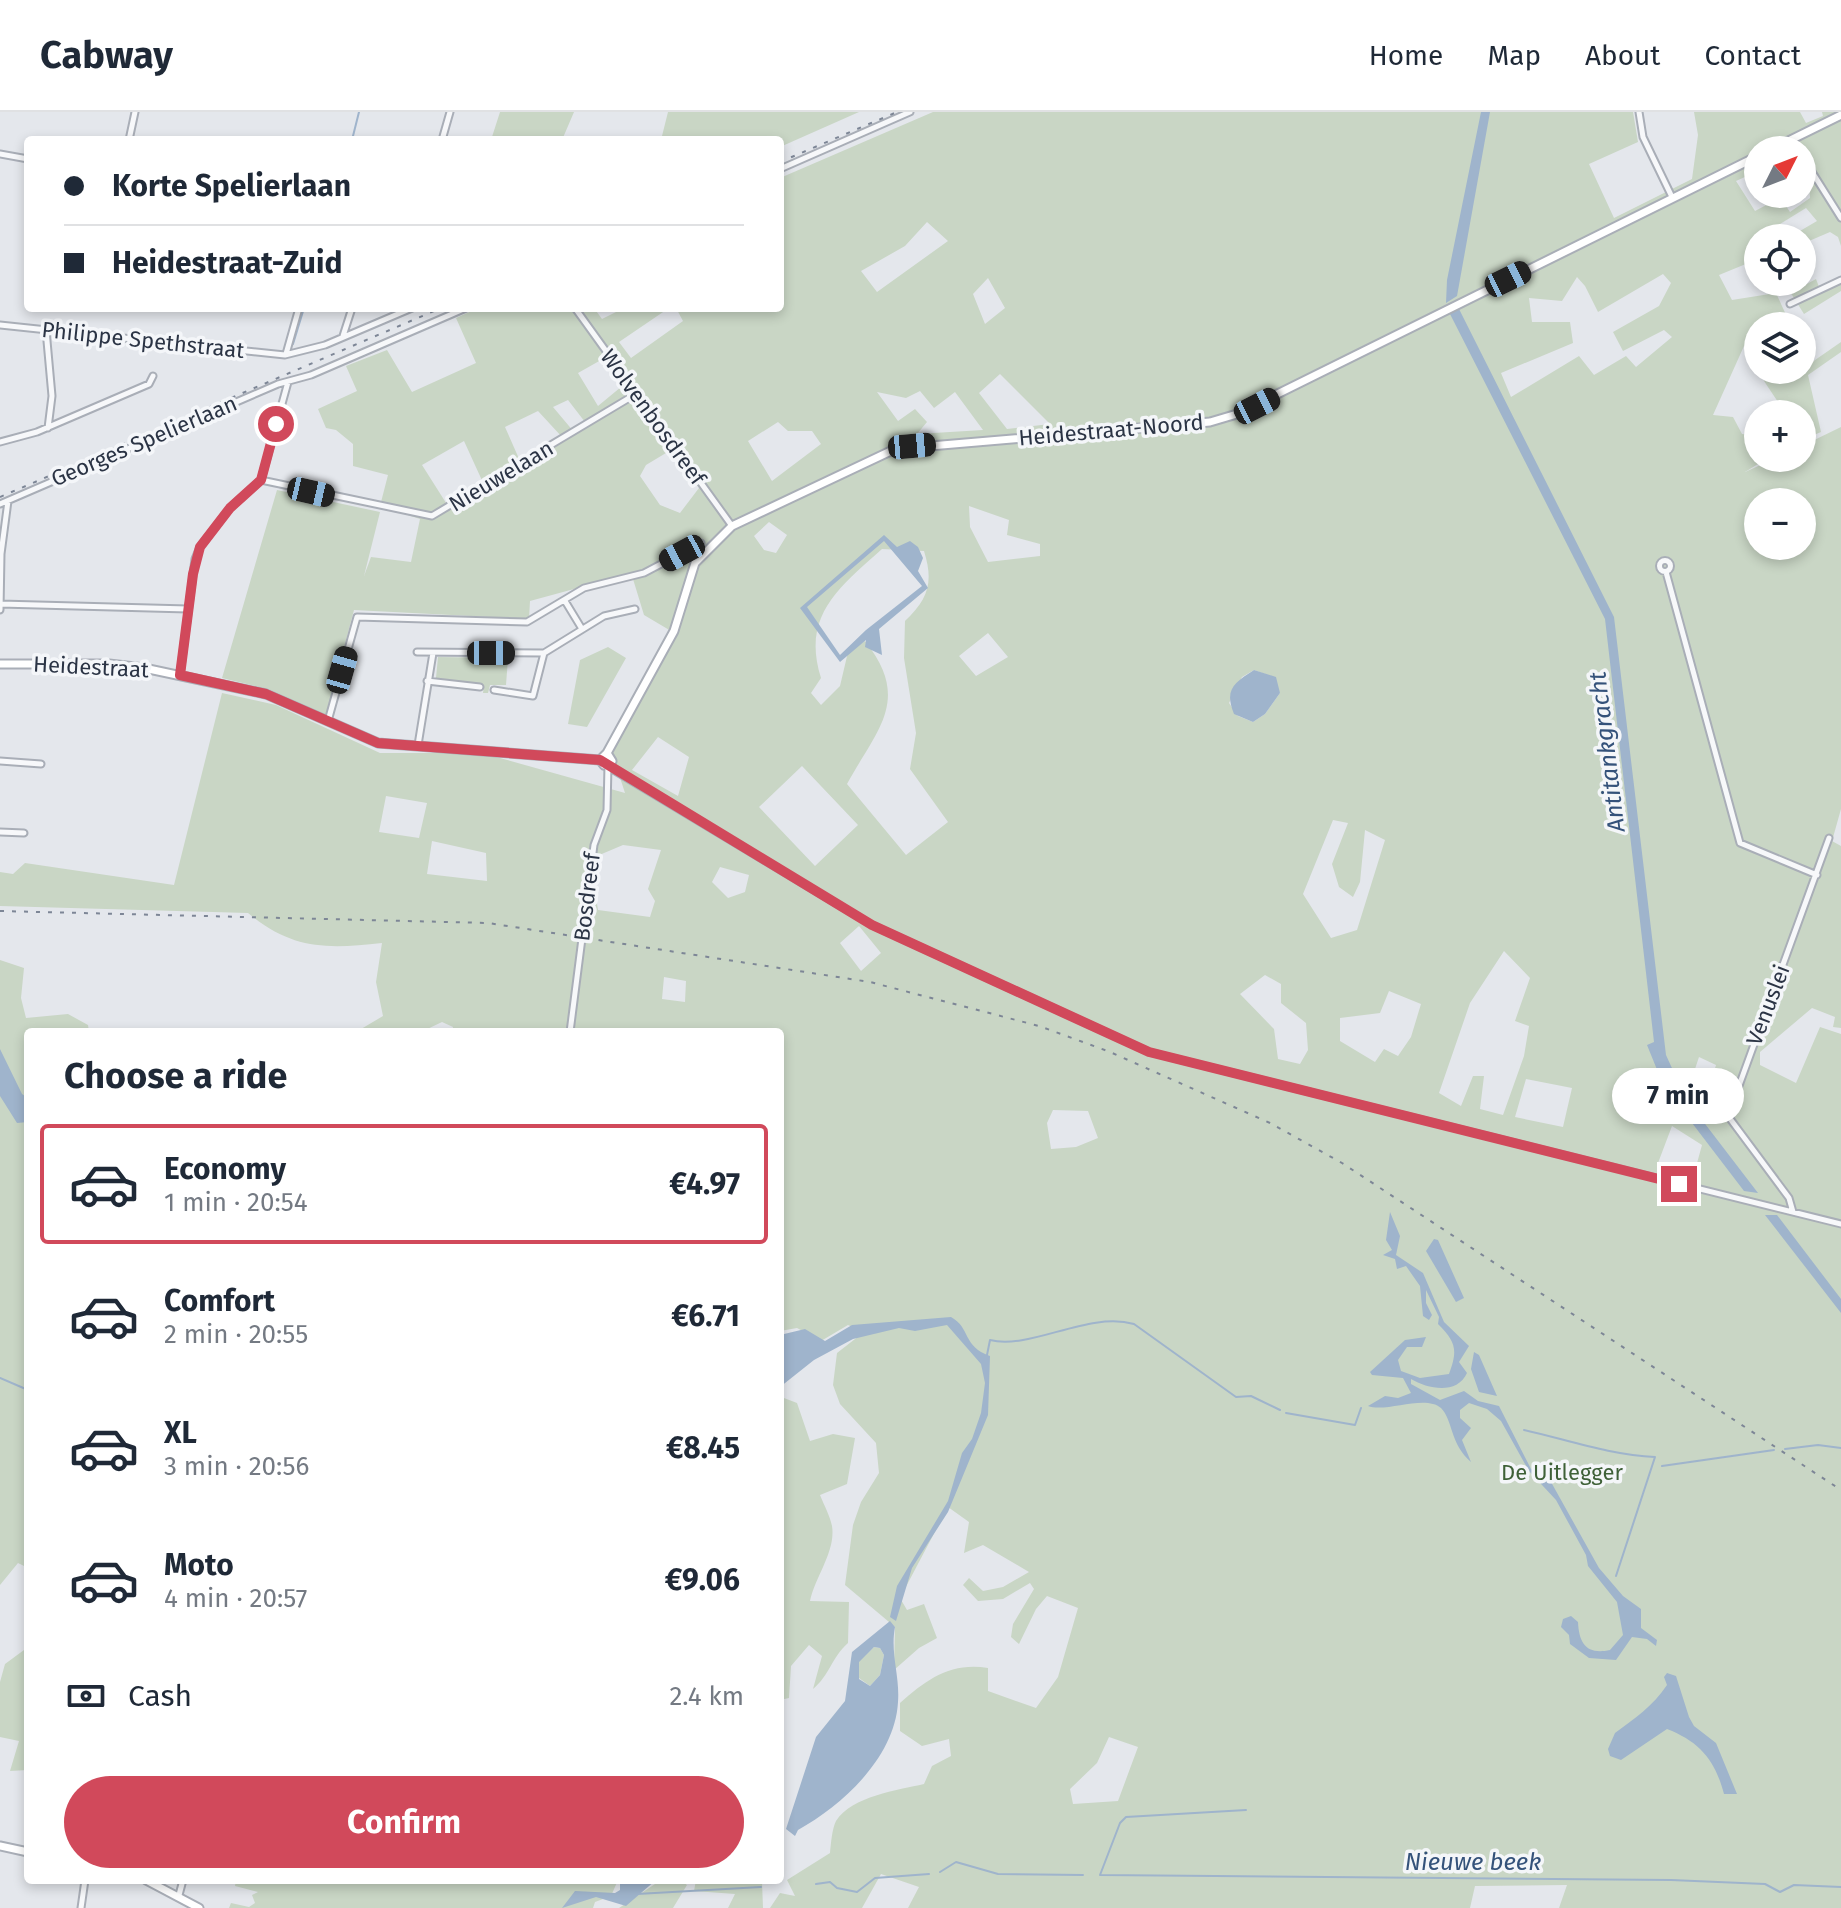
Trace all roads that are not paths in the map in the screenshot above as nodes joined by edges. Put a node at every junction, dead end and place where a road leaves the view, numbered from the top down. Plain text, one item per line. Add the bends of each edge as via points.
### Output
1 (135, 112) edge
2 (439, 112) edge
3 (910, 112) edge
4 (1639, 112) edge
5 (450, 113) edge
6 (1841, 115) edge
7 (130, 136) edge
8 (443, 136) edge
9 (1800, 136) edge
10 (0, 154) edge
11 (24, 158) edge
12 (1744, 163) edge
13 (784, 167) edge
14 (1816, 178) edge
15 (1672, 197) junction
16 (1841, 218) edge
17 (1841, 280) edge
18 (1790, 304) dead end
19 (298, 312) edge
20 (351, 312) edge
21 (402, 312) edge
22 (456, 312) edge
23 (578, 312) edge
24 (0, 325) edge
25 (46, 330) junction
26 (343, 337) junction
27 (285, 355) junction
28 (153, 376) dead end
29 (288, 382) junction
30 (636, 394) junction
31 (48, 428) junction
32 (0, 442) edge
33 (261, 480) junction
34 (8, 500) junction
35 (0, 504) edge
36 (732, 526) junction
37 (701, 543) dead end
38 (1666, 572) dead end
39 (565, 601) junction
40 (0, 604) edge
41 (188, 609) junction
42 (635, 609) dead end
43 (0, 610) edge
44 (582, 629) junction
45 (417, 652) dead end
46 (433, 653) junction
47 (544, 653) junction
48 (0, 664) edge
49 (180, 675) junction
50 (427, 681) junction
51 (480, 687) dead end
52 (494, 690) dead end
53 (327, 722) junction
54 (418, 745) junction
55 (607, 753) junction
56 (600, 760) junction
57 (0, 761) edge
58 (41, 764) dead end
59 (609, 764) junction
60 (0, 832) edge
61 (24, 833) dead end
62 (1829, 838) dead end
63 (1817, 875) junction
64 (571, 1028) edge
65 (1793, 1212) junction
66 (1841, 1224) edge
67 (0, 1846) edge
68 (24, 1851) edge
69 (84, 1884) edge
70 (156, 1884) edge
71 (182, 1884) edge
72 (179, 1895) junction
73 (81, 1908) edge
74 (199, 1908) edge

1 - 7 street
2 - 5 street
3 - 13 street
4 - 15 street via 1643,137
5 - 8 street
6 - 9 street
10 - 11 street
12 - 15 street, Heidestraat-Noord
14 - 16 street
15 - 36 street, Heidestraat-Noord via 1237,414 1210,422 895,449
17 - 18 street
19 - 27 street
20 - 26 street
21 - 26 street
22 - 29 street, Georges Spelierlaan
23 - 30 street, Wolvenbosdreef
24 - 25 street, Philippe Spethstraat
25 - 27 street, Philippe Spethstraat
25 - 31 street via 52,396
26 - 27 street
28 - 31 street via 149,384
29 - 33 street
29 - 34 street, Georges Spelierlaan
30 - 33 street, Nieuwelaan via 432,516
30 - 36 street, Wolvenbosdreef
31 - 32 street
33 - 41 street via 230,508 200,547
34 - 35 street, Georges Spelierlaan
34 - 40 street
36 - 55 street, Heidestraat-Noord via 695,563 674,631
37 - 39 street via 644,573 584,588
38 - 63 street via 1740,843
39 - 44 street
39 - 53 street via 527,622 357,617
40 - 41 street
40 - 43 street
41 - 49 street
42 - 44 street via 604,616
44 - 47 street
45 - 46 street
46 - 47 street
46 - 50 street
47 - 52 street via 533,696
48 - 49 street, Heidestraat via 109,664
49 - 53 street, Heidestraat via 266,694
50 - 51 street
50 - 54 street
53 - 54 street, Heidestraat via 378,743
54 - 56 street, Heidestraat
55 - 56 street
55 - 59 street via 612,758
56 - 59 street, Heidestraat
57 - 58 street
59 - 64 street, Bosdreef via 607,810 594,845
59 - 65 street via 872,925 1149,1052
60 - 61 street
62 - 63 street, Venuslei
63 - 65 street, Venuslei via 1728,1116 1789,1198
65 - 66 street
67 - 68 street
69 - 73 street
70 - 72 street
71 - 72 street
72 - 74 street

